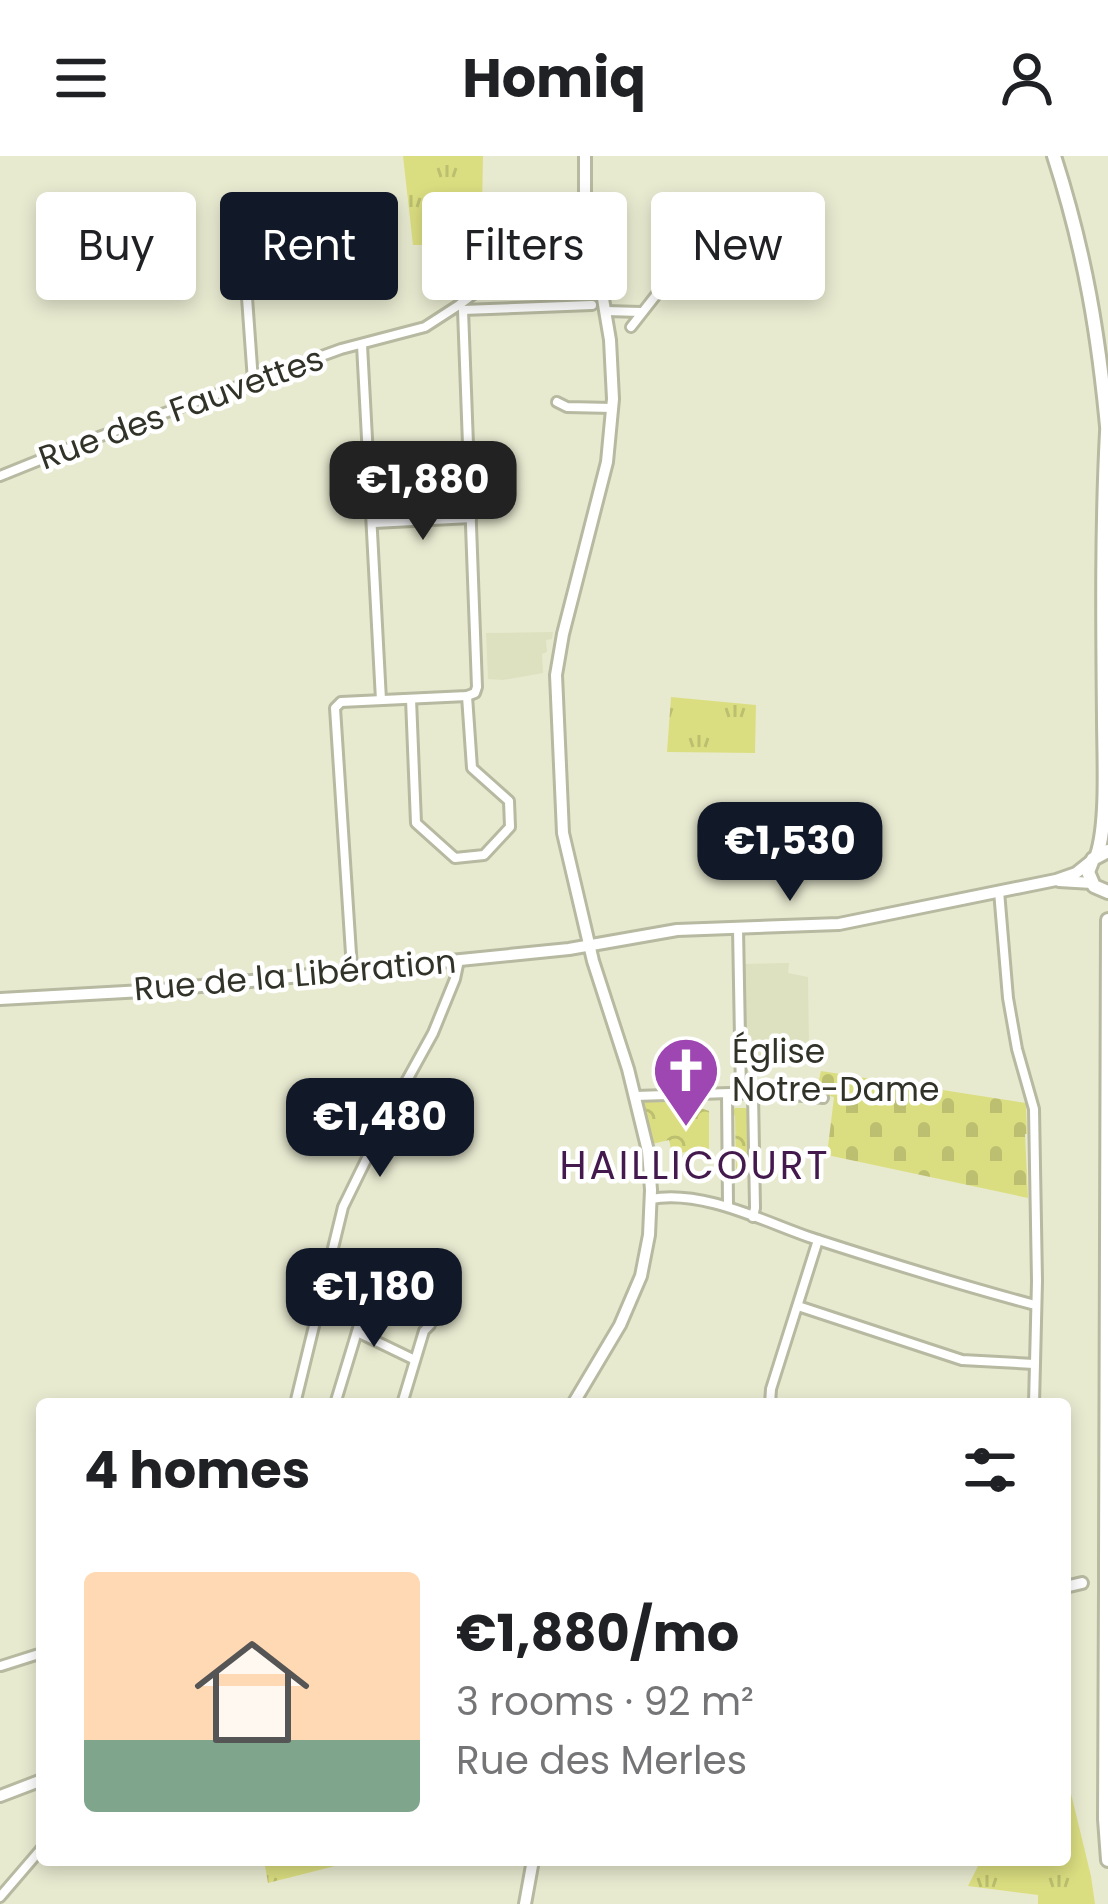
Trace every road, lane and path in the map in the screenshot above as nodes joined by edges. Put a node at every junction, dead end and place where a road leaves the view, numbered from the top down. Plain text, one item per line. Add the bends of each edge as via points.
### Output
1 (585, 156) edge
2 (1054, 156) edge
3 (586, 192) edge
4 (247, 300) edge
5 (471, 300) edge
6 (604, 300) edge
7 (652, 300) edge
8 (592, 305) dead end
9 (461, 308) junction
10 (606, 311) junction
11 (642, 312) junction
12 (631, 327) dead end
13 (362, 345) junction
14 (253, 381) junction
15 (557, 402) dead end
16 (613, 408) junction
17 (1107, 432) edge
18 (1108, 442) edge
19 (0, 476) edge
20 (471, 518) junction
21 (374, 524) junction
22 (471, 694) junction
23 (410, 699) junction
24 (381, 700) junction
25 (1099, 856) edge
26 (1056, 880) junction
27 (1098, 888) edge
28 (999, 891) junction
29 (1107, 923) edge
30 (739, 928) junction
31 (589, 945) junction
32 (459, 959) junction
33 (352, 969) junction
34 (0, 999) edge
35 (753, 1093) junction
36 (727, 1094) junction
37 (741, 1094) junction
38 (634, 1096) junction
39 (823, 1098) dead end
40 (651, 1199) junction
41 (728, 1207) junction
42 (753, 1217) junction
43 (818, 1240) junction
44 (364, 1296) dead end
45 (1035, 1305) junction
46 (798, 1306) junction
47 (430, 1325) dead end
48 (358, 1332) junction
49 (415, 1360) junction
50 (1034, 1364) junction
51 (296, 1398) edge
52 (337, 1398) edge
53 (404, 1398) edge
54 (577, 1398) edge
55 (770, 1398) edge
56 (1034, 1398) edge
57 (1107, 1467) edge
58 (1107, 1487) edge
59 (1106, 1565) edge
60 (1082, 1583) dead end
61 (1071, 1586) edge
62 (1106, 1588) edge
63 (36, 1655) edge
64 (1, 1666) edge
65 (36, 1782) edge
66 (0, 1796) edge
67 (36, 1855) edge
68 (1108, 1860) edge
69 (532, 1866) edge
70 (0, 1897) edge
71 (525, 1904) edge

1 - 3 street
2 - 17 main road via 1094,307
4 - 14 street
5 - 9 street, Rue des Fauvettes
6 - 10 street
7 - 11 street
8 - 9 street
9 - 13 street, Rue des Fauvettes
9 - 20 street
10 - 11 street
10 - 16 street
11 - 12 street
13 - 14 street, Rue des Fauvettes
13 - 21 street
14 - 19 street, Rue des Fauvettes
15 - 16 street
16 - 31 street via 556,675 563,833
17 - 18 main road
17 - 25 main road
20 - 21 street
20 - 22 street
21 - 24 street
22 - 23 street
22 - 23 street via 472,768 508,801 510,827 484,855 455,858 416,823
23 - 24 street
24 - 33 street via 335,708
25 - 26 street
25 - 27 main road via 1088,872
26 - 27 street
26 - 28 street, Rue de la Libération
27 - 29 main road
28 - 30 street, Rue de la Libération via 839,923
28 - 45 street via 1008,998 1034,1109
29 - 57 main road
30 - 31 street, Rue de la Libération
30 - 37 street
31 - 32 street, Rue de la Libération
31 - 38 street
32 - 33 street, Rue de la Libération
32 - 51 street via 433,1033 343,1207
33 - 34 street, Rue de la Libération
35 - 37 street
35 - 39 street
35 - 42 street
36 - 37 street
36 - 38 street
36 - 41 street
38 - 40 street
40 - 41 street
40 - 54 street via 634,1294
41 - 42 street
42 - 43 street
43 - 45 street
43 - 46 street
44 - 48 street
45 - 50 street
46 - 50 street via 962,1360
46 - 55 street
47 - 49 street
48 - 49 street
48 - 52 street
49 - 53 street
50 - 56 street
57 - 58 main road
58 - 59 main road
59 - 62 main road, bridge
60 - 61 street
62 - 68 main road
63 - 64 street
65 - 66 street
67 - 70 street
69 - 71 street

